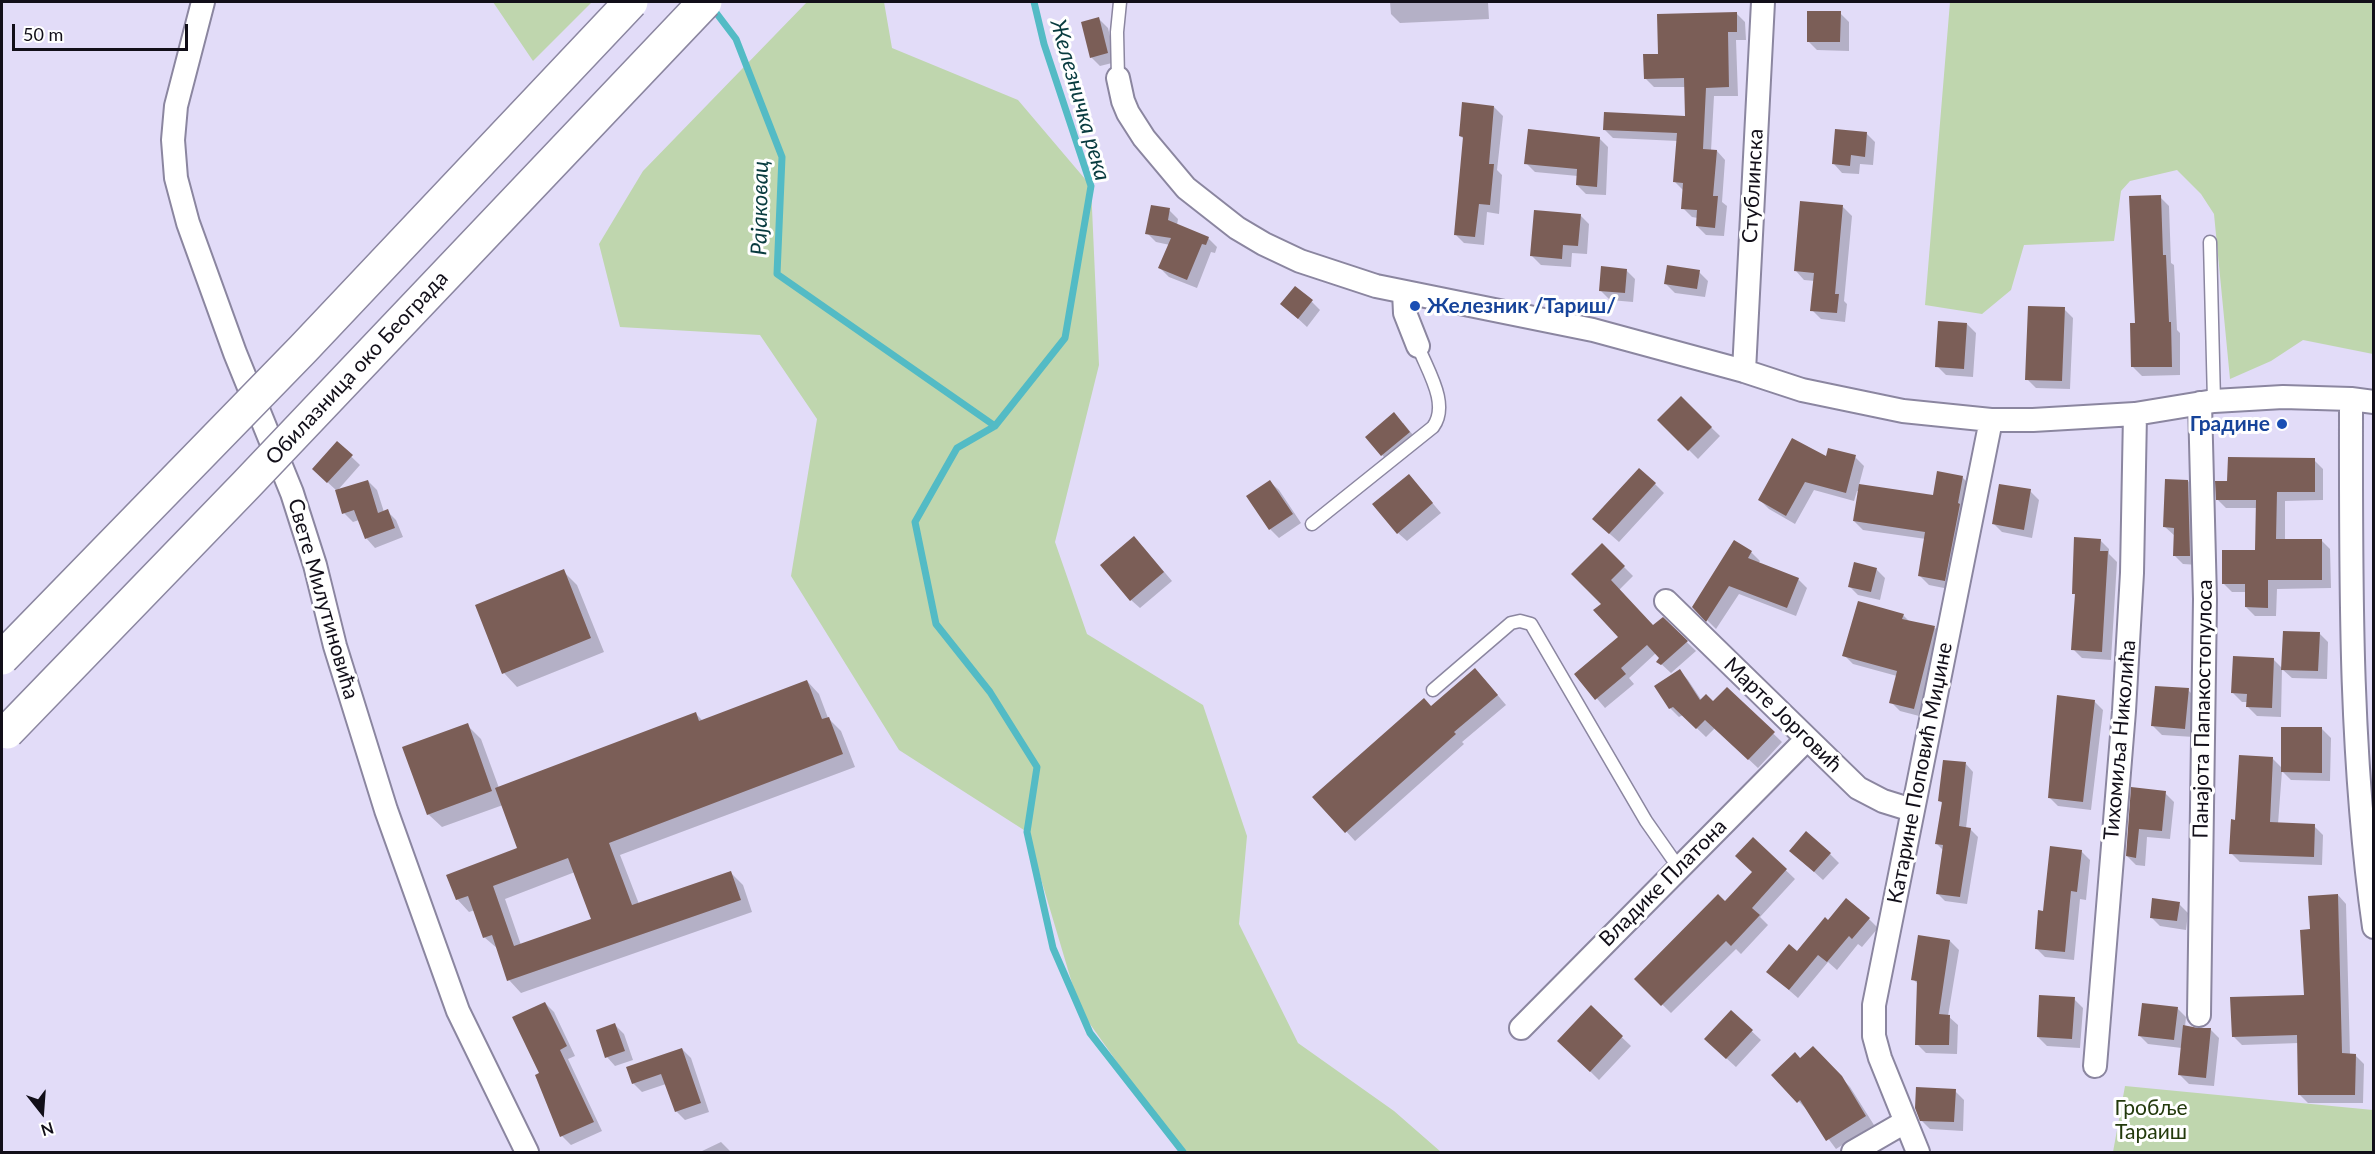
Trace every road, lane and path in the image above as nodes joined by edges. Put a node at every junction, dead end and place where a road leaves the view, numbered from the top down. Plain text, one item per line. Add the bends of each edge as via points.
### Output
1 (203, 2) edge
2 (631, 2) edge
3 (705, 2) edge
4 (1120, 2) edge
5 (1763, 2) edge
6 (1118, 78) joint
7 (2210, 243) dead end
8 (1404, 292) junction
9 (1418, 346) joint
10 (1744, 371) junction
11 (2362, 400) edge
12 (2207, 402) junction
13 (2135, 414) junction
14 (1991, 420) junction
15 (1312, 524) dead end
16 (1666, 601) dead end
17 (2, 658) edge
18 (1433, 690) dead end
19 (7, 732) dead end
20 (1807, 739) junction
21 (1912, 810) junction
22 (1679, 868) junction
23 (2373, 927) edge
24 (2199, 1014) dead end
25 (1521, 1028) dead end
26 (2095, 1066) dead end
27 (1905, 1122) junction
28 (527, 1152) edge
29 (1853, 1152) edge
30 (1918, 1152) edge

1 - 28 street, Свете Милутиновића via 176,106 173,140 176,178 188,223 292,493 386,810 458,1011
2 - 17 highway, bridge via 303,350
3 - 19 highway, Обилазница око Београда, bridge
4 - 6 lane
5 - 10 street, Стублинска
6 - 8 street via 1122,101 1144,138 1185,188 1237,228 1300,261
7 - 12 lane
8 - 9 street via 1405,313
8 - 10 street via 1593,330
9 - 15 lane via 1439,401 1440,417 1433,427
10 - 14 street via 1802,390 1903,411
11 - 12 street via 2283,397
11 - 23 street via 2351,620 2358,785
12 - 13 street
12 - 24 street, Панајота Папакостопулоса
13 - 14 street
13 - 26 street, Тихомиља Николића via 2130,608
14 - 21 street, Катарине Поповић Миџине
16 - 20 street, Марте Јорговић
18 - 22 lane via 1511,623 1531,624 1646,821
20 - 21 street, Марте Јорговић via 1858,788
20 - 22 street, Владике Платона
21 - 27 street, Катарине Поповић Миџине via 1874,1005 1874,1036
22 - 25 street, Владике Платона
27 - 29 street
27 - 30 street, Катарине Поповић Миџине

